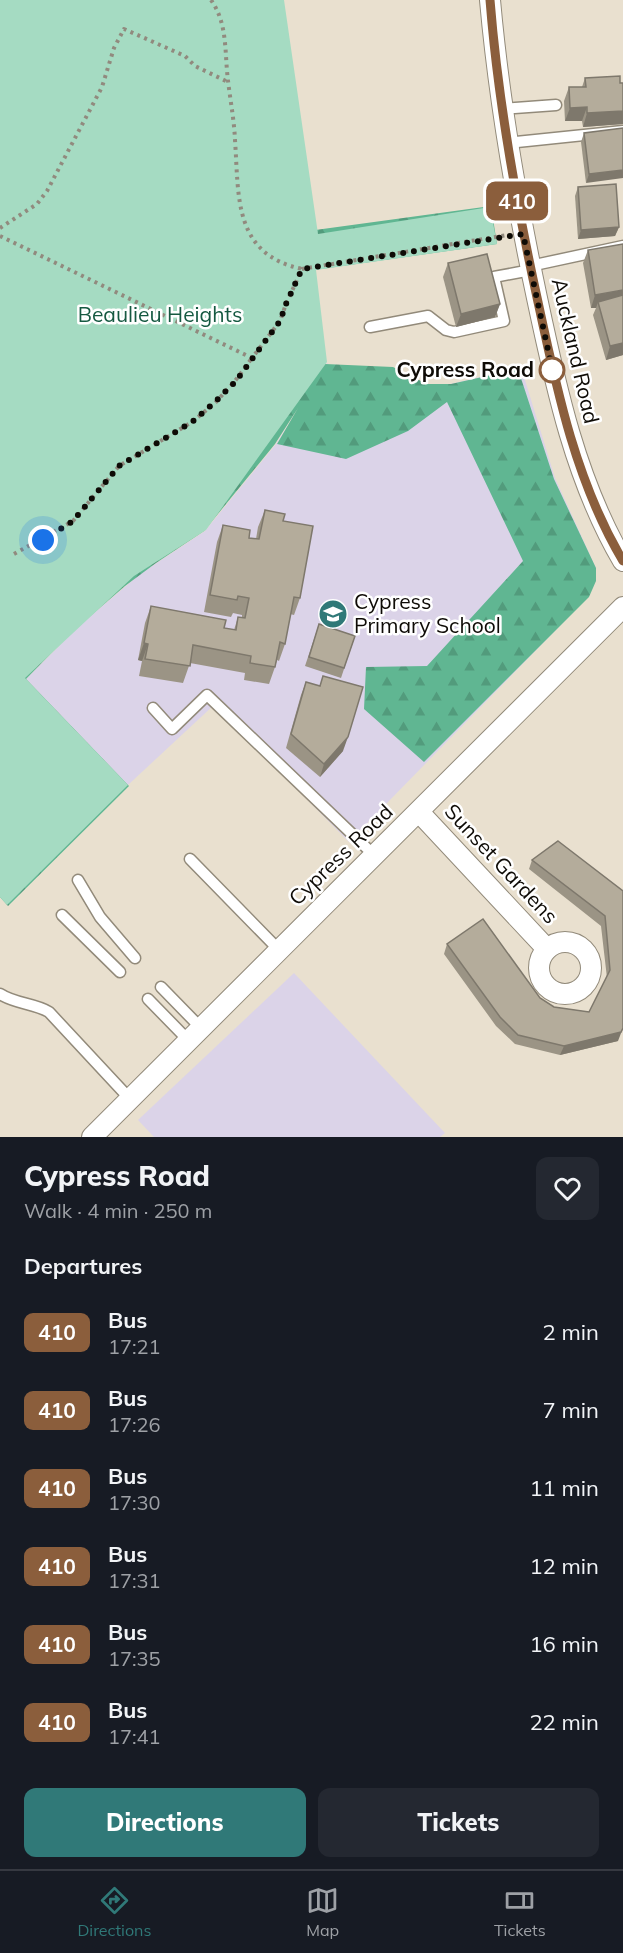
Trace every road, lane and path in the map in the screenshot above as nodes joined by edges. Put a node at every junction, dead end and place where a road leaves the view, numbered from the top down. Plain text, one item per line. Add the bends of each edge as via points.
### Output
1 (211, 0) edge
2 (490, 0) edge
3 (228, 82) junction
4 (556, 105) dead end
5 (501, 109) junction
6 (623, 131) edge
7 (507, 143) junction
8 (0, 228) edge
9 (523, 234) junction
10 (0, 236) edge
11 (623, 246) edge
12 (530, 268) junction
13 (302, 269) junction
14 (370, 327) dead end
15 (252, 358) junction
16 (14, 554) dead end
17 (623, 561) edge
18 (623, 607) edge
19 (153, 708) dead end
20 (419, 812) junction
21 (375, 856) junction
22 (190, 859) dead end
23 (78, 880) dead end
24 (62, 915) dead end
25 (547, 949) dead end
26 (279, 950) junction
27 (135, 958) dead end
28 (120, 972) dead end
29 (160, 987) dead end
30 (0, 994) edge
31 (148, 999) dead end
32 (194, 1033) junction
33 (130, 1099) junction
34 (101, 1134) edge

1 - 3 path via 224,29
2 - 5 street, Auckland Road
3 - 8 path via 195,66 185,56 124,29 102,87 47,191 37,204
3 - 13 path via 242,216 259,249 271,258
4 - 5 lane
5 - 7 street, Auckland Road
6 - 7 lane
7 - 9 street, Auckland Road
9 - 12 street, Auckland Road
9 - 13 path
10 - 15 path
11 - 12 lane
12 - 14 lane via 494,277 504,321 454,332 428,316
12 - 17 street, Auckland Road via 558,396 573,445 599,515
13 - 15 path via 280,321
15 - 16 path via 236,381 192,422 119,466 73,521
18 - 20 street, Cypress Road
19 - 21 lane via 172,729 207,695
20 - 21 street, Cypress Road
20 - 25 street, Sunset Gardens
21 - 26 street, Cypress Road
22 - 26 lane
23 - 27 lane via 100,917
24 - 28 lane
26 - 32 street, Cypress Road
29 - 32 lane
30 - 33 lane via 49,1012
31 - 32 lane
32 - 33 street, Cypress Road
33 - 34 street, Cypress Road

